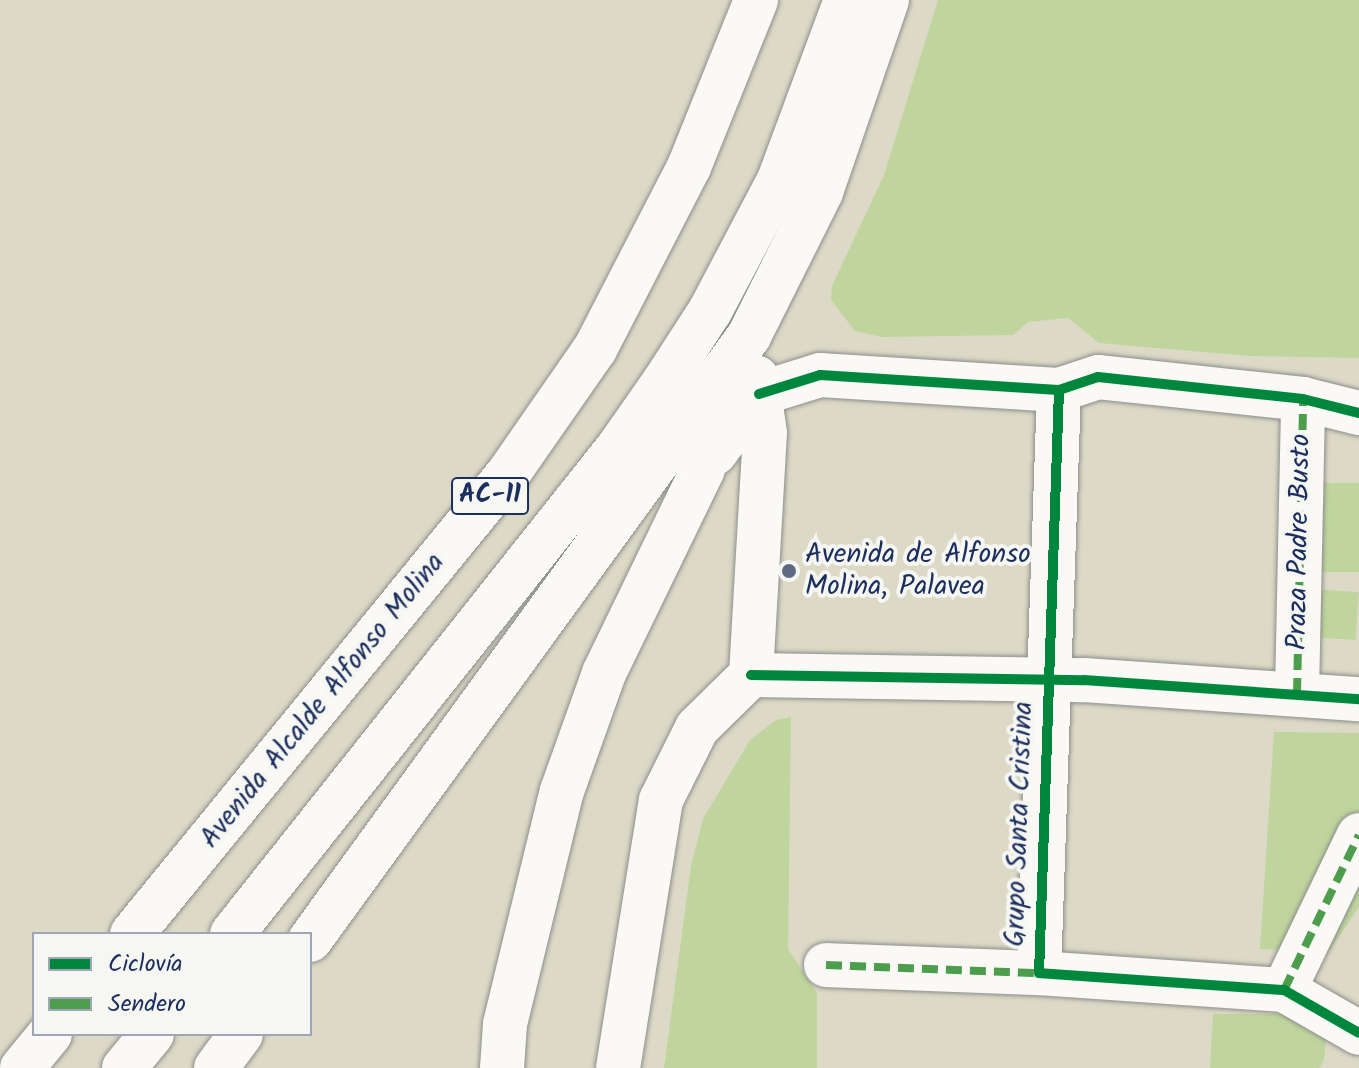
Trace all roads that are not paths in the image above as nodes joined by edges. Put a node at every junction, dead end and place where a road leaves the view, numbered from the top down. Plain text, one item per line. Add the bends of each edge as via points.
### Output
1 (756, 0) edge
2 (884, 0) edge
3 (852, 20) edge
4 (749, 336) junction
5 (1059, 390) junction
6 (759, 394) junction
7 (1303, 399) junction
8 (1359, 413) edge
9 (702, 471) junction
10 (751, 675) junction
11 (1049, 680) junction
12 (1297, 694) junction
13 (1359, 699) edge
14 (1359, 835) edge
15 (134, 932) edge
16 (234, 932) edge
17 (312, 937) edge
18 (826, 965) dead end
19 (1039, 973) junction
20 (1284, 990) junction
21 (1359, 1033) edge
22 (48, 1036) edge
23 (150, 1036) edge
24 (240, 1036) edge
25 (22, 1068) edge
26 (124, 1068) edge
27 (216, 1068) edge
28 (502, 1068) edge
29 (618, 1068) edge

1 - 15 main road, Avenida Alcalde Alfonso Molina / AC-11 via 689,167 595,349 498,486
2 - 3 main road
3 - 4 main road via 821,192
3 - 16 main road, AC-11 via 779,180 710,311 664,382
4 - 6 main road
4 - 9 main road
4 - 17 main road
5 - 6 main road via 820,375
5 - 7 main road via 1098,377
5 - 11 main road, Grupo Santa Cristina
6 - 9 main road
6 - 10 main road via 765,448
7 - 8 main road, Praza Padre Busto
7 - 12 main road, Praza Padre Busto
9 - 28 main road via 604,673 562,791 505,1024
10 - 11 main road, Grupo Santa Cristina
10 - 29 main road via 697,728 661,800
11 - 12 main road, Grupo Santa Cristina
11 - 19 main road, Grupo Santa Cristina
12 - 13 main road, Grupo Santa Cristina
14 - 20 main road
18 - 19 main road
19 - 20 main road, Grupo Santa Cristina
20 - 21 main road, Grupo Santa Cristina
22 - 25 main road
23 - 26 main road
24 - 27 main road

